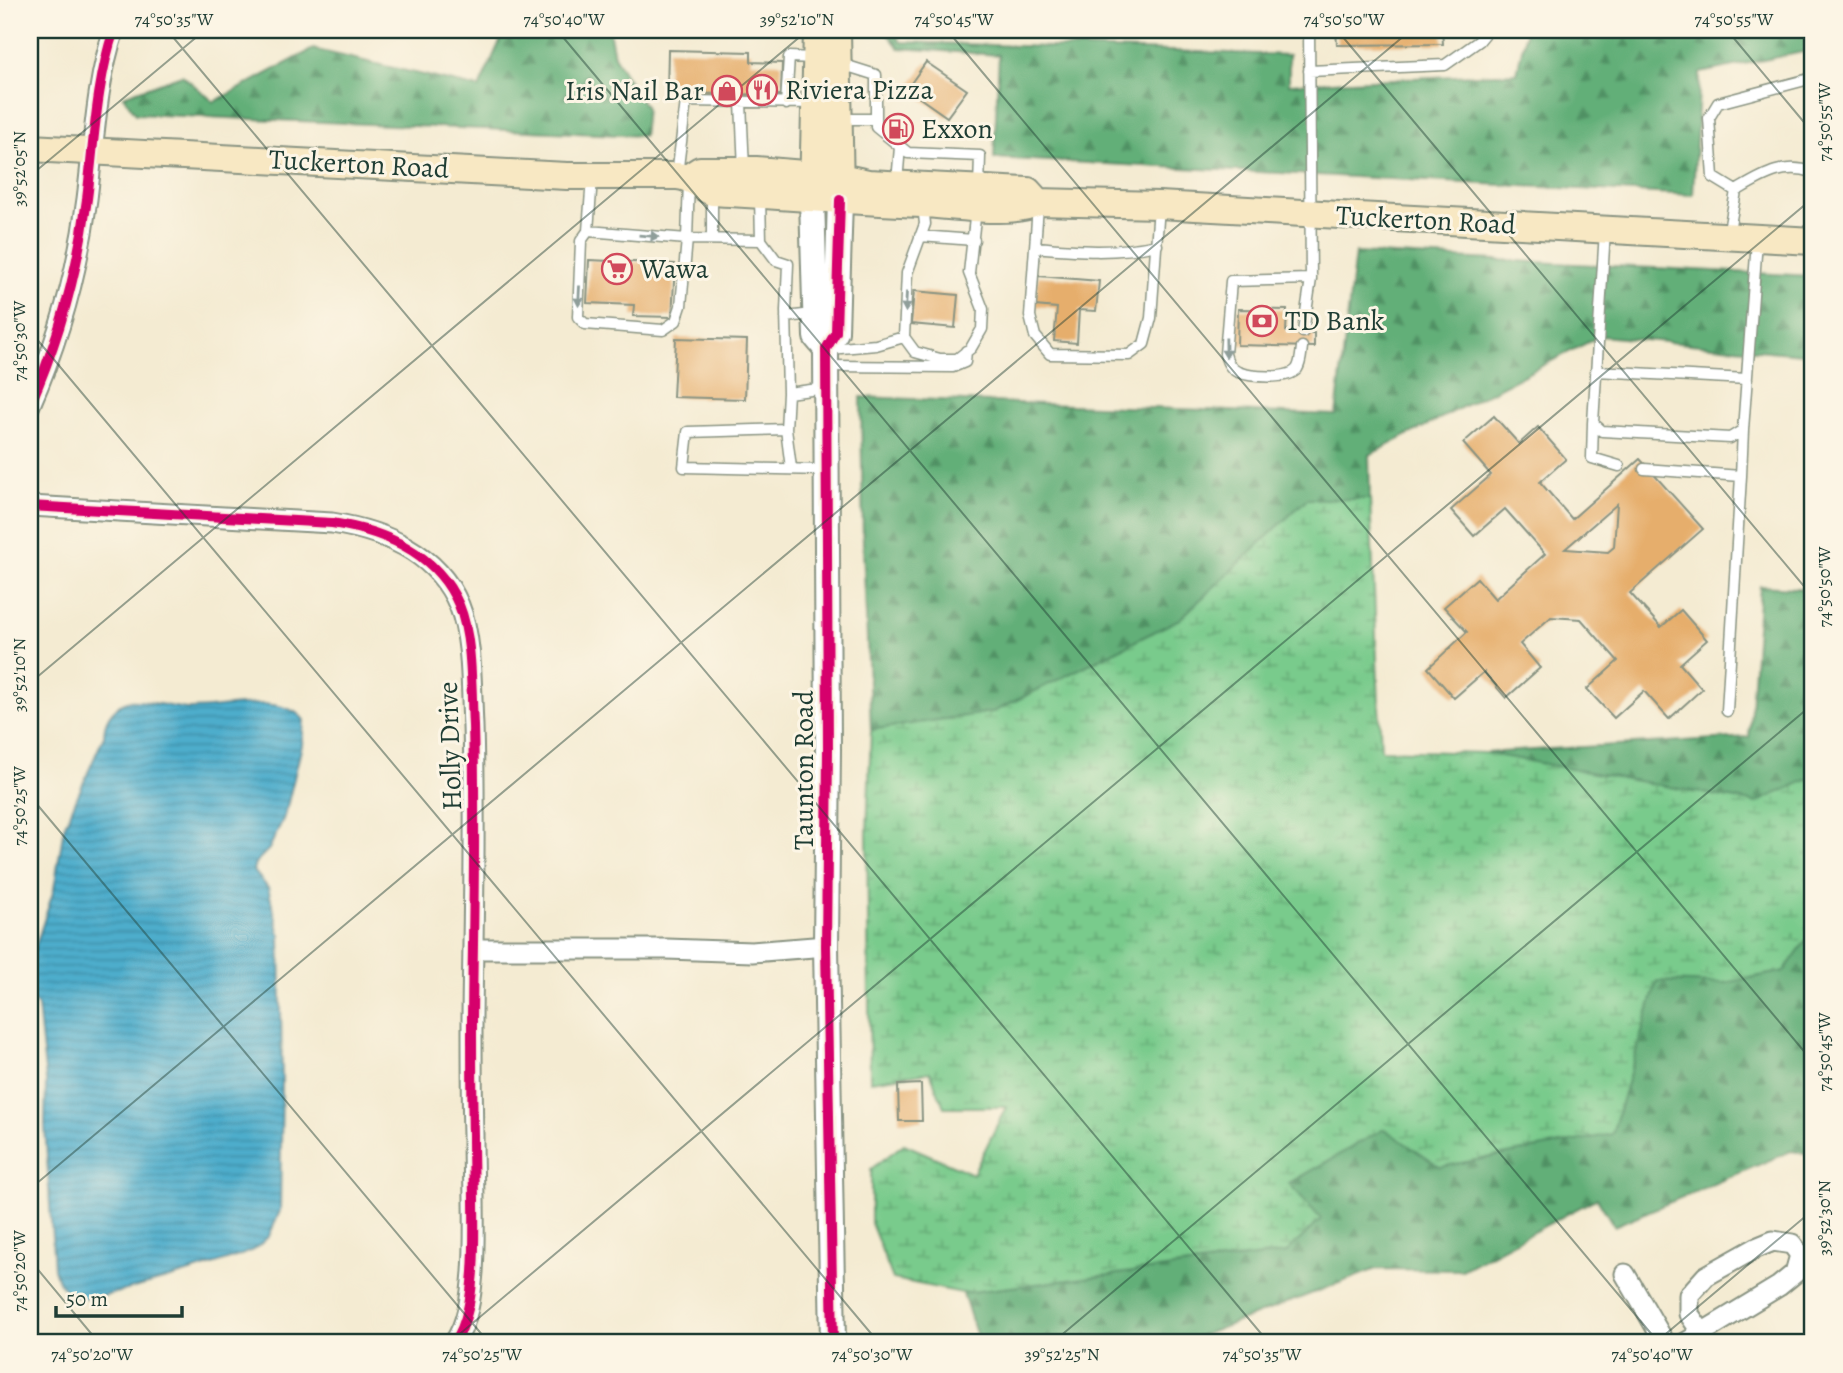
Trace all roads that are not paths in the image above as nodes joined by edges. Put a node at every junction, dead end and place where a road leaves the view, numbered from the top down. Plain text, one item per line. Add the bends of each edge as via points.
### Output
1 (114, 30) edge
2 (817, 30) edge
3 (837, 30) edge
4 (1309, 30) edge
5 (1488, 30) edge
6 (828, 60) junction
7 (1309, 71) junction
8 (1813, 78) edge
9 (741, 103) junction
10 (817, 103) junction
11 (786, 104) junction
12 (876, 119) junction
13 (839, 120) junction
14 (30, 148) edge
15 (900, 148) junction
16 (92, 150) junction
17 (744, 169) junction
18 (1813, 172) edge
19 (593, 174) junction
20 (683, 177) junction
21 (897, 183) junction
22 (813, 187) junction
23 (840, 189) junction
24 (1736, 191) junction
25 (712, 192) junction
26 (760, 195) junction
27 (977, 198) junction
28 (1038, 202) junction
29 (922, 204) junction
30 (1159, 205) junction
31 (1311, 213) junction
32 (1605, 230) junction
33 (588, 231) junction
34 (920, 236) junction
35 (1728, 236) junction
36 (1757, 237) junction
37 (687, 239) junction
38 (712, 239) junction
39 (761, 240) junction
40 (974, 240) junction
41 (1813, 241) edge
42 (1157, 245) junction
43 (1036, 247) junction
44 (813, 260) junction
45 (788, 264) junction
46 (1311, 279) junction
47 (814, 314) junction
48 (786, 317) junction
49 (1303, 332) dead end
50 (904, 337) junction
51 (1301, 347) dead end
52 (966, 351) junction
53 (826, 368) junction
54 (1596, 371) junction
55 (1747, 379) junction
56 (788, 393) junction
57 (30, 405) edge
58 (1593, 423) junction
59 (786, 429) junction
60 (1743, 430) junction
61 (1619, 466) dead end
62 (791, 468) junction
63 (1644, 469) dead end
64 (827, 470) junction
65 (1741, 476) junction
66 (30, 506) edge
67 (1727, 711) dead end
68 (826, 946) junction
69 (474, 949) junction
70 (1625, 1274) dead end
71 (1693, 1338) edge
72 (454, 1343) edge
73 (833, 1343) edge
74 (1665, 1343) edge

1 - 16 street
2 - 6 main road
3 - 6 main road
4 - 7 lane
5 - 7 lane via 1445,65
6 - 10 main road
6 - 11 lane via 789,57
6 - 12 lane via 876,75
6 - 13 main road
7 - 31 lane
8 - 24 lane via 1718,103 1709,118 1713,177
9 - 11 lane
9 - 17 lane
9 - 20 lane via 685,101
10 - 11 lane
10 - 22 main road
12 - 13 lane
12 - 15 lane via 876,127
13 - 23 main road
14 - 16 main road, Tuckerton Road
15 - 21 lane
15 - 27 lane via 908,153 980,156
16 - 19 main road, Tuckerton Road
16 - 57 street via 67,307
17 - 20 main road, Tuckerton Road via 700,170
17 - 22 main road, Tuckerton Road
18 - 24 lane via 1772,171
19 - 20 main road, Tuckerton Road
19 - 33 lane
20 - 25 main road, Tuckerton Road
20 - 37 lane
21 - 23 main road, Tuckerton Road
21 - 27 main road, Tuckerton Road
22 - 23 main road, Tuckerton Road
22 - 26 main road, Tuckerton Road
22 - 44 street, Taunton Road
23 - 29 main road, Tuckerton Road
23 - 53 street, Taunton Road via 835,332
24 - 35 lane
25 - 26 main road, Tuckerton Road
25 - 38 lane
26 - 39 lane
27 - 28 main road, Tuckerton Road via 1027,209
27 - 29 main road, Tuckerton Road
27 - 40 lane
28 - 30 main road, Tuckerton Road
28 - 43 lane
29 - 34 lane via 925,224
30 - 31 main road, Tuckerton Road
30 - 42 lane
31 - 32 main road, Tuckerton Road
31 - 46 lane
32 - 35 main road, Tuckerton Road
32 - 54 lane
33 -> 37 lane
33 -> 37 lane via 580,241 578,317 585,324 663,330 676,321
34 - 40 lane
34 -> 50 lane via 907,273
35 - 36 main road, Tuckerton Road
36 - 41 main road, Tuckerton Road
36 - 55 lane
37 - 38 lane
38 - 39 lane
39 - 45 lane via 776,260
40 - 52 lane via 969,273 983,309 982,329
42 - 43 lane via 1093,252
42 - 43 lane via 1152,318 1144,344 1129,355 1050,354 1034,336 1030,316
44 - 45 lane
44 - 47 street, Taunton Road
45 - 48 lane
46 - 49 lane
46 -> 51 lane via 1231,281 1225,353 1231,368 1287,376 1298,367
47 - 48 lane
47 - 53 street, Taunton Road
48 - 56 lane
50 - 52 lane via 915,352 940,359 957,359
50 - 53 lane
52 - 53 lane via 965,362 953,367
53 - 56 lane
53 - 64 street, Taunton Road
54 - 55 lane
54 - 58 lane
55 - 60 lane
56 - 59 lane
58 - 60 lane via 1602,431 1730,438
58 - 61 lane via 1592,458
59 - 62 lane
59 - 62 lane via 688,432 684,467
60 - 65 lane
62 - 64 lane
63 - 65 lane
64 - 68 street, Taunton Road
65 - 67 lane
66 - 69 street, Holly Drive via 332,523 391,538 426,561 452,591 465,625 475,806
68 - 69 street via 752,952
68 - 73 street, Taunton Road
69 - 72 street, Holly Drive via 473,1274 466,1318
70 - 74 street
71 - 71 street via 1689,1295 1706,1276 1773,1241 1792,1244 1800,1255 1794,1273

